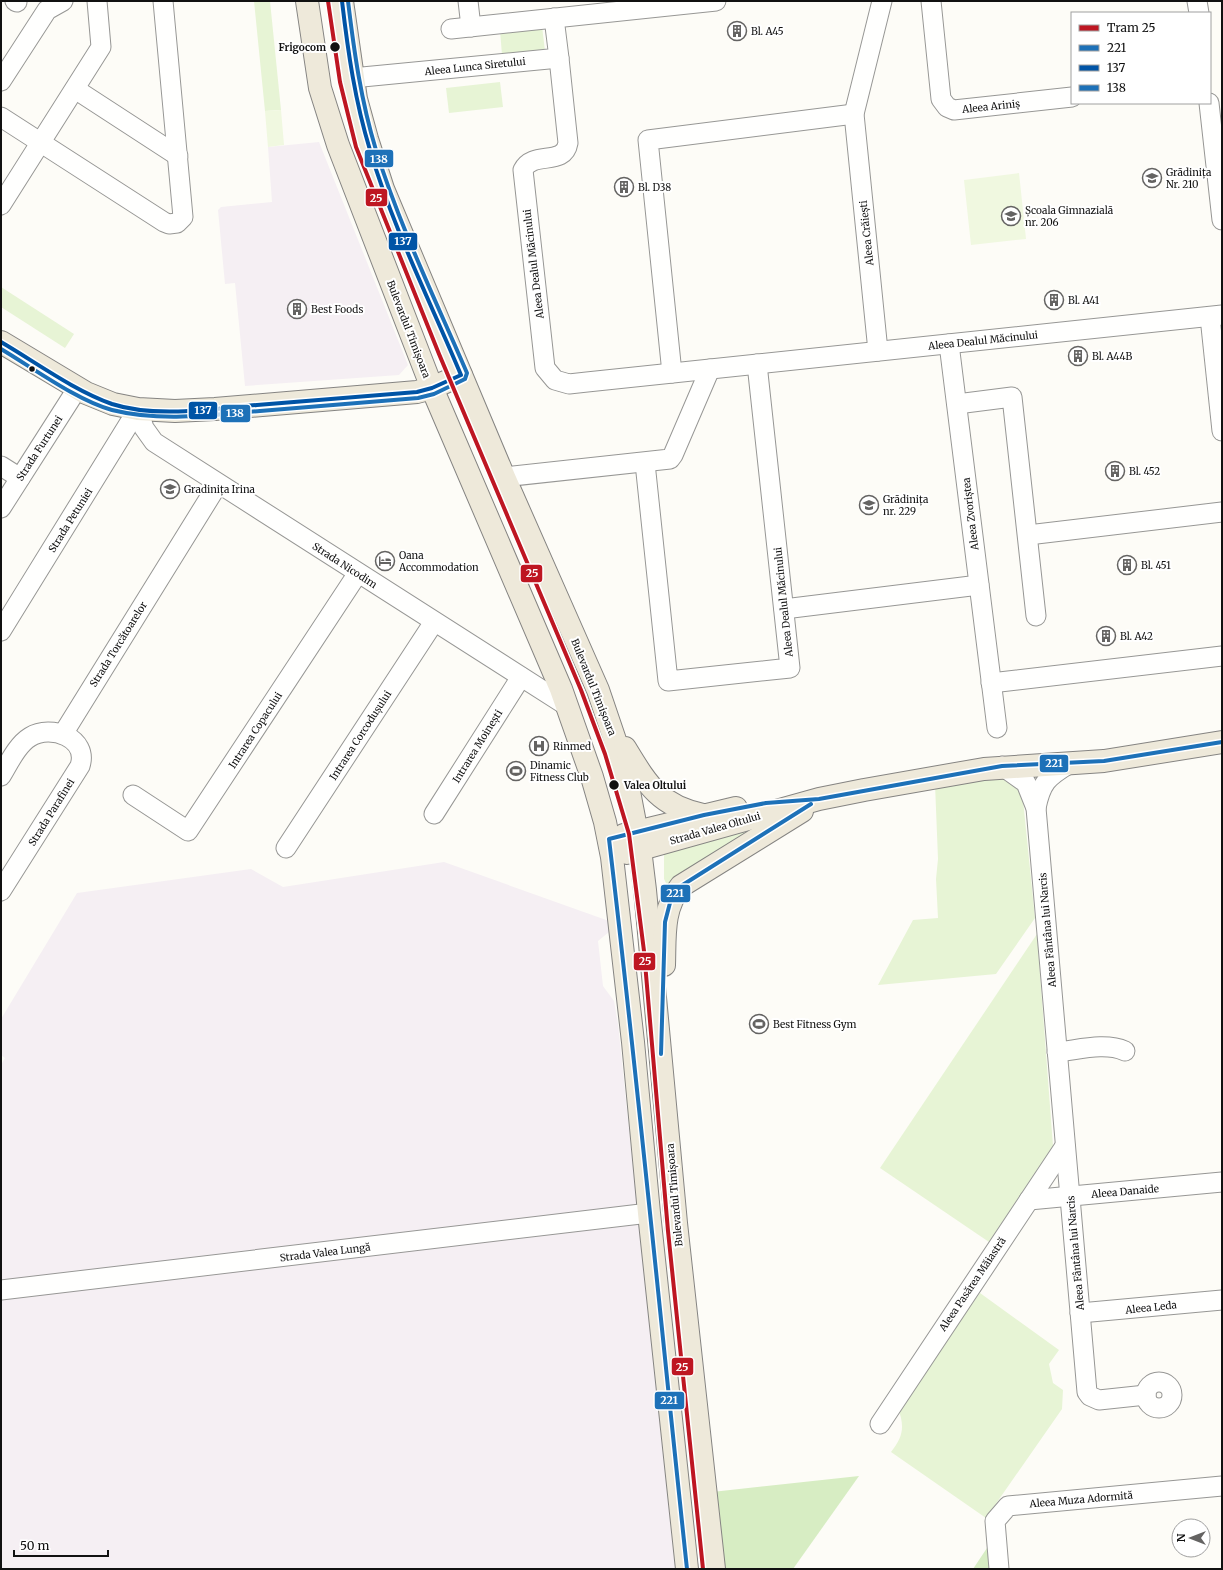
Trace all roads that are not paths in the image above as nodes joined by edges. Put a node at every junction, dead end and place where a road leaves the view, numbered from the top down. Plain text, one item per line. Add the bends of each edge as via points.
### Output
1 (63, 1) edge
2 (97, 1) edge
3 (163, 1) edge
4 (307, 1) edge
5 (342, 1) edge
6 (468, 1) edge
7 (716, 1) edge
8 (882, 1) edge
9 (931, 1) edge
10 (1197, 1) edge
11 (1199, 12) edge
12 (554, 18) junction
13 (472, 27) junction
14 (451, 29) dead end
15 (559, 58) junction
16 (352, 78) junction
17 (1, 81) edge
18 (320, 88) junction
19 (75, 89) junction
20 (1071, 97) edge
21 (1209, 104) edge
22 (854, 114) junction
23 (1, 117) edge
24 (40, 143) junction
25 (371, 152) junction
26 (178, 156) junction
27 (344, 162) junction
28 (1, 204) edge
29 (1222, 220) edge
30 (1216, 316) edge
31 (1, 342) edge
32 (949, 344) junction
33 (878, 351) junction
34 (757, 364) junction
35 (710, 369) junction
36 (672, 373) junction
37 (461, 374) junction
38 (432, 388) junction
39 (78, 389) junction
40 (957, 404) junction
41 (138, 409) junction
42 (1222, 431) edge
43 (646, 462) junction
44 (1, 466) edge
45 (504, 477) junction
46 (20, 478) junction
47 (218, 484) junction
48 (1, 508) edge
49 (1222, 512) edge
50 (1028, 535) junction
51 (358, 573) junction
52 (979, 585) junction
53 (784, 609) junction
54 (1036, 616) dead end
55 (434, 622) junction
56 (1, 630) edge
57 (1222, 656) edge
58 (521, 677) junction
59 (991, 683) junction
60 (567, 706) junction
61 (609, 720) junction
62 (997, 728) dead end
63 (63, 734) junction
64 (1222, 742) edge
65 (1069, 764) junction
66 (1002, 766) junction
67 (1, 776) edge
68 (133, 795) dead end
69 (819, 799) junction
70 (1036, 808) junction
71 (434, 814) dead end
72 (704, 815) junction
73 (639, 840) junction
74 (286, 848) dead end
75 (610, 848) junction
76 (1, 891) edge
77 (651, 950) junction
78 (623, 954) junction
79 (660, 1042) junction
80 (1125, 1051) dead end
81 (1057, 1052) junction
82 (1065, 1146) junction
83 (1222, 1182) edge
84 (1070, 1196) junction
85 (1029, 1200) junction
86 (649, 1213) junction
87 (1, 1290) edge
88 (1222, 1300) edge
89 (1080, 1313) junction
90 (1146, 1395) dead end
91 (880, 1424) dead end
92 (1222, 1486) edge
93 (687, 1569) edge
94 (714, 1569) edge
95 (999, 1569) edge

1 - 17 street via 47,10
2 - 19 street via 101,47
3 - 26 street
4 - 18 main road, Bulevardul Timișoara
5 - 16 main road, Bulevardul Timișoara
6 - 13 street
7 - 12 street
8 - 22 street, Aleea Crăiești
9 - 20 street, Aleea Ariniș via 941,99 947,107 954,110
10 - 11 street
12 - 13 street
12 - 15 street
13 - 14 street
15 - 16 street, Aleea Lunca Siretului
15 - 36 street, Aleea Dealul Măcinului via 567,150 556,157 532,160 526,163 523,170 545,368 554,380 569,384
16 - 18 main road via 349,90 343,96 330,96
16 - 25 main road, Bulevardul Timișoara
18 - 27 main road, Bulevardul Timișoara
19 - 24 street
19 - 26 street
21 - 29 street
22 - 33 street, Aleea Crăiești
22 - 36 street via 648,140
23 - 24 street
24 - 26 street via 170,224 177,223 183,217
24 - 28 street
25 - 27 main road via 356,147 349,151
25 - 37 main road, Bulevardul Timișoara via 392,212
27 - 38 main road, Bulevardul Timișoara
30 - 32 street, Aleea Dealul Măcinului
30 - 42 street, Aleea Dealul Măcinului
31 - 39 main road
32 - 33 street, Aleea Dealul Măcinului
32 - 40 street, Aleea Zvoriștea
33 - 34 street, Aleea Dealul Măcinului
34 - 35 street, Aleea Dealul Măcinului
34 - 53 street, Aleea Dealul Măcinului
35 - 36 street, Aleea Dealul Măcinului
35 - 43 street via 673,455 666,460
37 - 38 main road
37 - 45 main road, Bulevardul Timișoara
38 - 41 main road via 416,392 216,409
38 - 60 main road, Bulevardul Timișoara
39 - 41 main road via 99,399
39 - 46 street, Strada Furtunei
40 - 50 street via 1012,398
40 - 52 street, Aleea Zvoriștea
41 - 47 street, Strada Nicodim via 144,428 154,442
41 - 56 street, Strada Petuniei
43 - 45 street
43 - 53 street, Aleea Dealul Măcinului via 668,681 790,668
44 - 46 street
45 - 61 main road, Bulevardul Timișoara
46 - 48 street, Strada Furtunei
47 - 51 street, Strada Nicodim
47 - 63 street, Strada Torcătoarelor
49 - 50 street
50 - 54 street
51 - 55 street, Strada Nicodim
51 - 68 street, Intrarea Copacului via 188,831
52 - 53 street
52 - 59 street, Aleea Zvoriștea
55 - 58 street, Strada Nicodim
55 - 74 street, Intrarea Corcodușului
57 - 59 street
58 - 60 street, Strada Nicodim
58 - 71 street, Intrarea Moinești
59 - 62 street, Aleea Zvoriștea
60 - 75 main road, Bulevardul Timișoara via 592,777
61 - 72 main road via 655,791 673,806
61 - 73 main road, Bulevardul Timișoara via 627,781
63 - 67 street via 40,732 26,740
63 - 76 street, Strada Parafinei via 77,746 81,755 80,766
64 - 65 main road, Strada Valea Oltului
65 - 66 main road, Strada Valea Oltului
65 - 70 street, Aleea Fântâna lui Narcis via 1051,775 1044,783
66 - 69 main road, Strada Valea Oltului
66 - 70 street, Aleea Fântâna lui Narcis via 1026,784
69 - 72 main road, Strada Valea Oltului via 766,803
69 - 73 main road, Strada Valea Oltului
69 - 79 main road via 688,881 674,895 665,922
70 - 81 street, Aleea Fântâna lui Narcis
72 - 73 main road, Strada Valea Oltului
73 - 75 main road, Strada Valea Oltului
73 - 77 main road, Bulevardul Timișoara
75 - 78 main road, Bulevardul Timișoara
77 - 78 main road
77 - 79 main road, Bulevardul Timișoara
78 - 86 main road, Bulevardul Timișoara
79 - 94 main road, Bulevardul Timișoara via 676,1223
80 - 81 street via 1107,1046
81 - 82 street, Aleea Fântâna lui Narcis
82 - 84 street, Aleea Fântâna lui Narcis
82 - 85 street, Aleea Pasărea Măiastră
83 - 84 street, Aleea Danaide
84 - 85 street, Aleea Danaide
84 - 89 street, Aleea Fântâna lui Narcis
85 - 91 street, Aleea Pasărea Măiastră
86 - 87 street, Strada Valea Lungă
86 - 93 main road, Bulevardul Timișoara
88 - 89 street, Aleea Leda
89 - 90 street, Aleea Fântâna lui Narcis via 1087,1392 1090,1396 1099,1400
92 - 95 street, Aleea Muza Adormită via 1008,1506 995,1521

